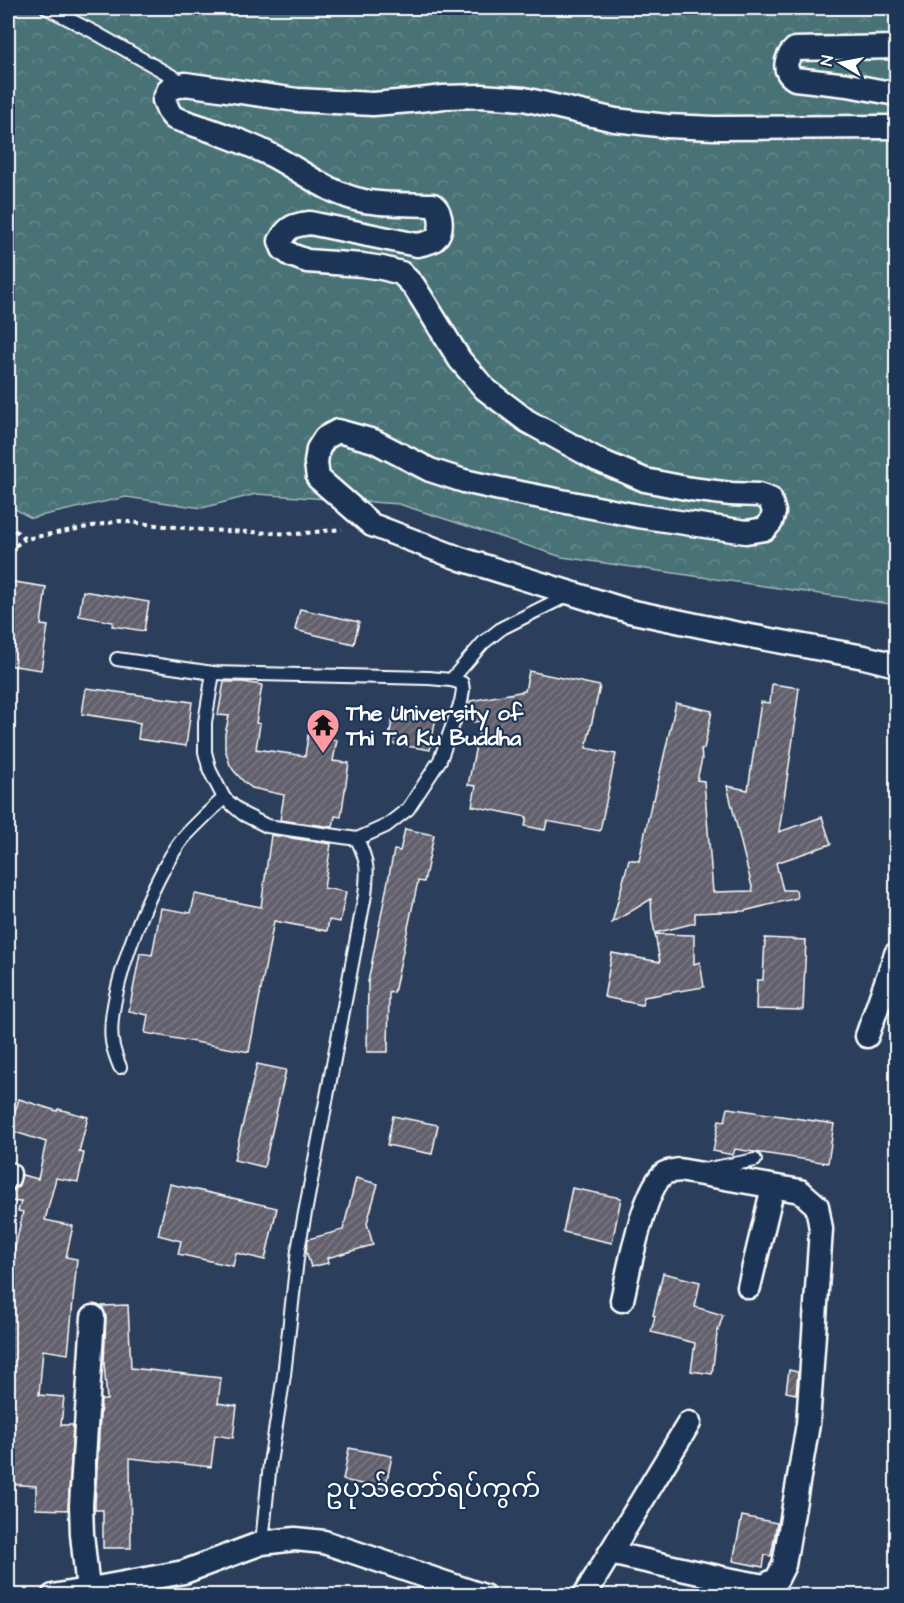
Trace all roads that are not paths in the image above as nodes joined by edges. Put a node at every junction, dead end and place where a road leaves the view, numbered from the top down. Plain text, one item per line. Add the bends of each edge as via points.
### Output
1 (47, 8) edge
2 (897, 47) edge
3 (185, 84) junction
4 (897, 94) edge
5 (897, 127) edge
6 (572, 594) junction
7 (117, 659) dead end
8 (897, 665) edge
9 (213, 673) junction
10 (451, 680) junction
11 (224, 798) junction
12 (357, 839) junction
13 (897, 954) edge
14 (867, 1036) dead end
15 (120, 1068) dead end
16 (755, 1160) dead end
17 (693, 1173) junction
18 (773, 1187) junction
19 (749, 1287) dead end
20 (622, 1300) dead end
21 (93, 1317) dead end
22 (689, 1423) dead end
23 (262, 1543) junction
24 (609, 1553) junction
25 (165, 1586) edge
26 (88, 1590) junction
27 (53, 1596) edge
28 (484, 1596) edge
29 (584, 1596) edge

1 - 3 lane
2 - 4 street via 795,49 786,63 795,80
3 - 5 street via 297,100 373,104 444,97 524,99 615,120 667,126
3 - 6 street via 169,89 165,96 165,105 174,118 272,155 334,191 363,201 433,205 439,213 438,236 417,245 310,223 293,226 280,241 291,255 308,261 401,273 414,286 460,360 485,389 527,420 598,460 645,480 770,499 774,512 771,522 765,529 746,532 500,489 430,470 375,441 338,431 325,438 318,449 318,478 372,525 461,559
6 - 8 street via 630,611
6 - 10 lane via 502,628 483,643
7 - 9 lane
9 - 10 lane
9 - 11 lane via 205,722 205,752
10 - 12 lane via 462,683 463,690 440,760 408,809 386,826
11 - 12 lane via 243,814 267,826
11 - 15 lane via 184,837 164,867 135,932 115,996 112,1041
12 - 23 lane via 367,865 365,895 298,1250
13 - 14 street
16 - 17 lane
17 - 18 street
17 - 20 street via 665,1173 653,1188 639,1226
18 - 19 street
18 - 24 street via 800,1191 817,1206 821,1229 808,1424 784,1565 777,1579 764,1586
21 - 26 street via 81,1505
22 - 24 street
23 - 25 street via 184,1572
23 - 28 street via 295,1539 324,1542
24 - 29 street
25 - 26 street
26 - 27 street

